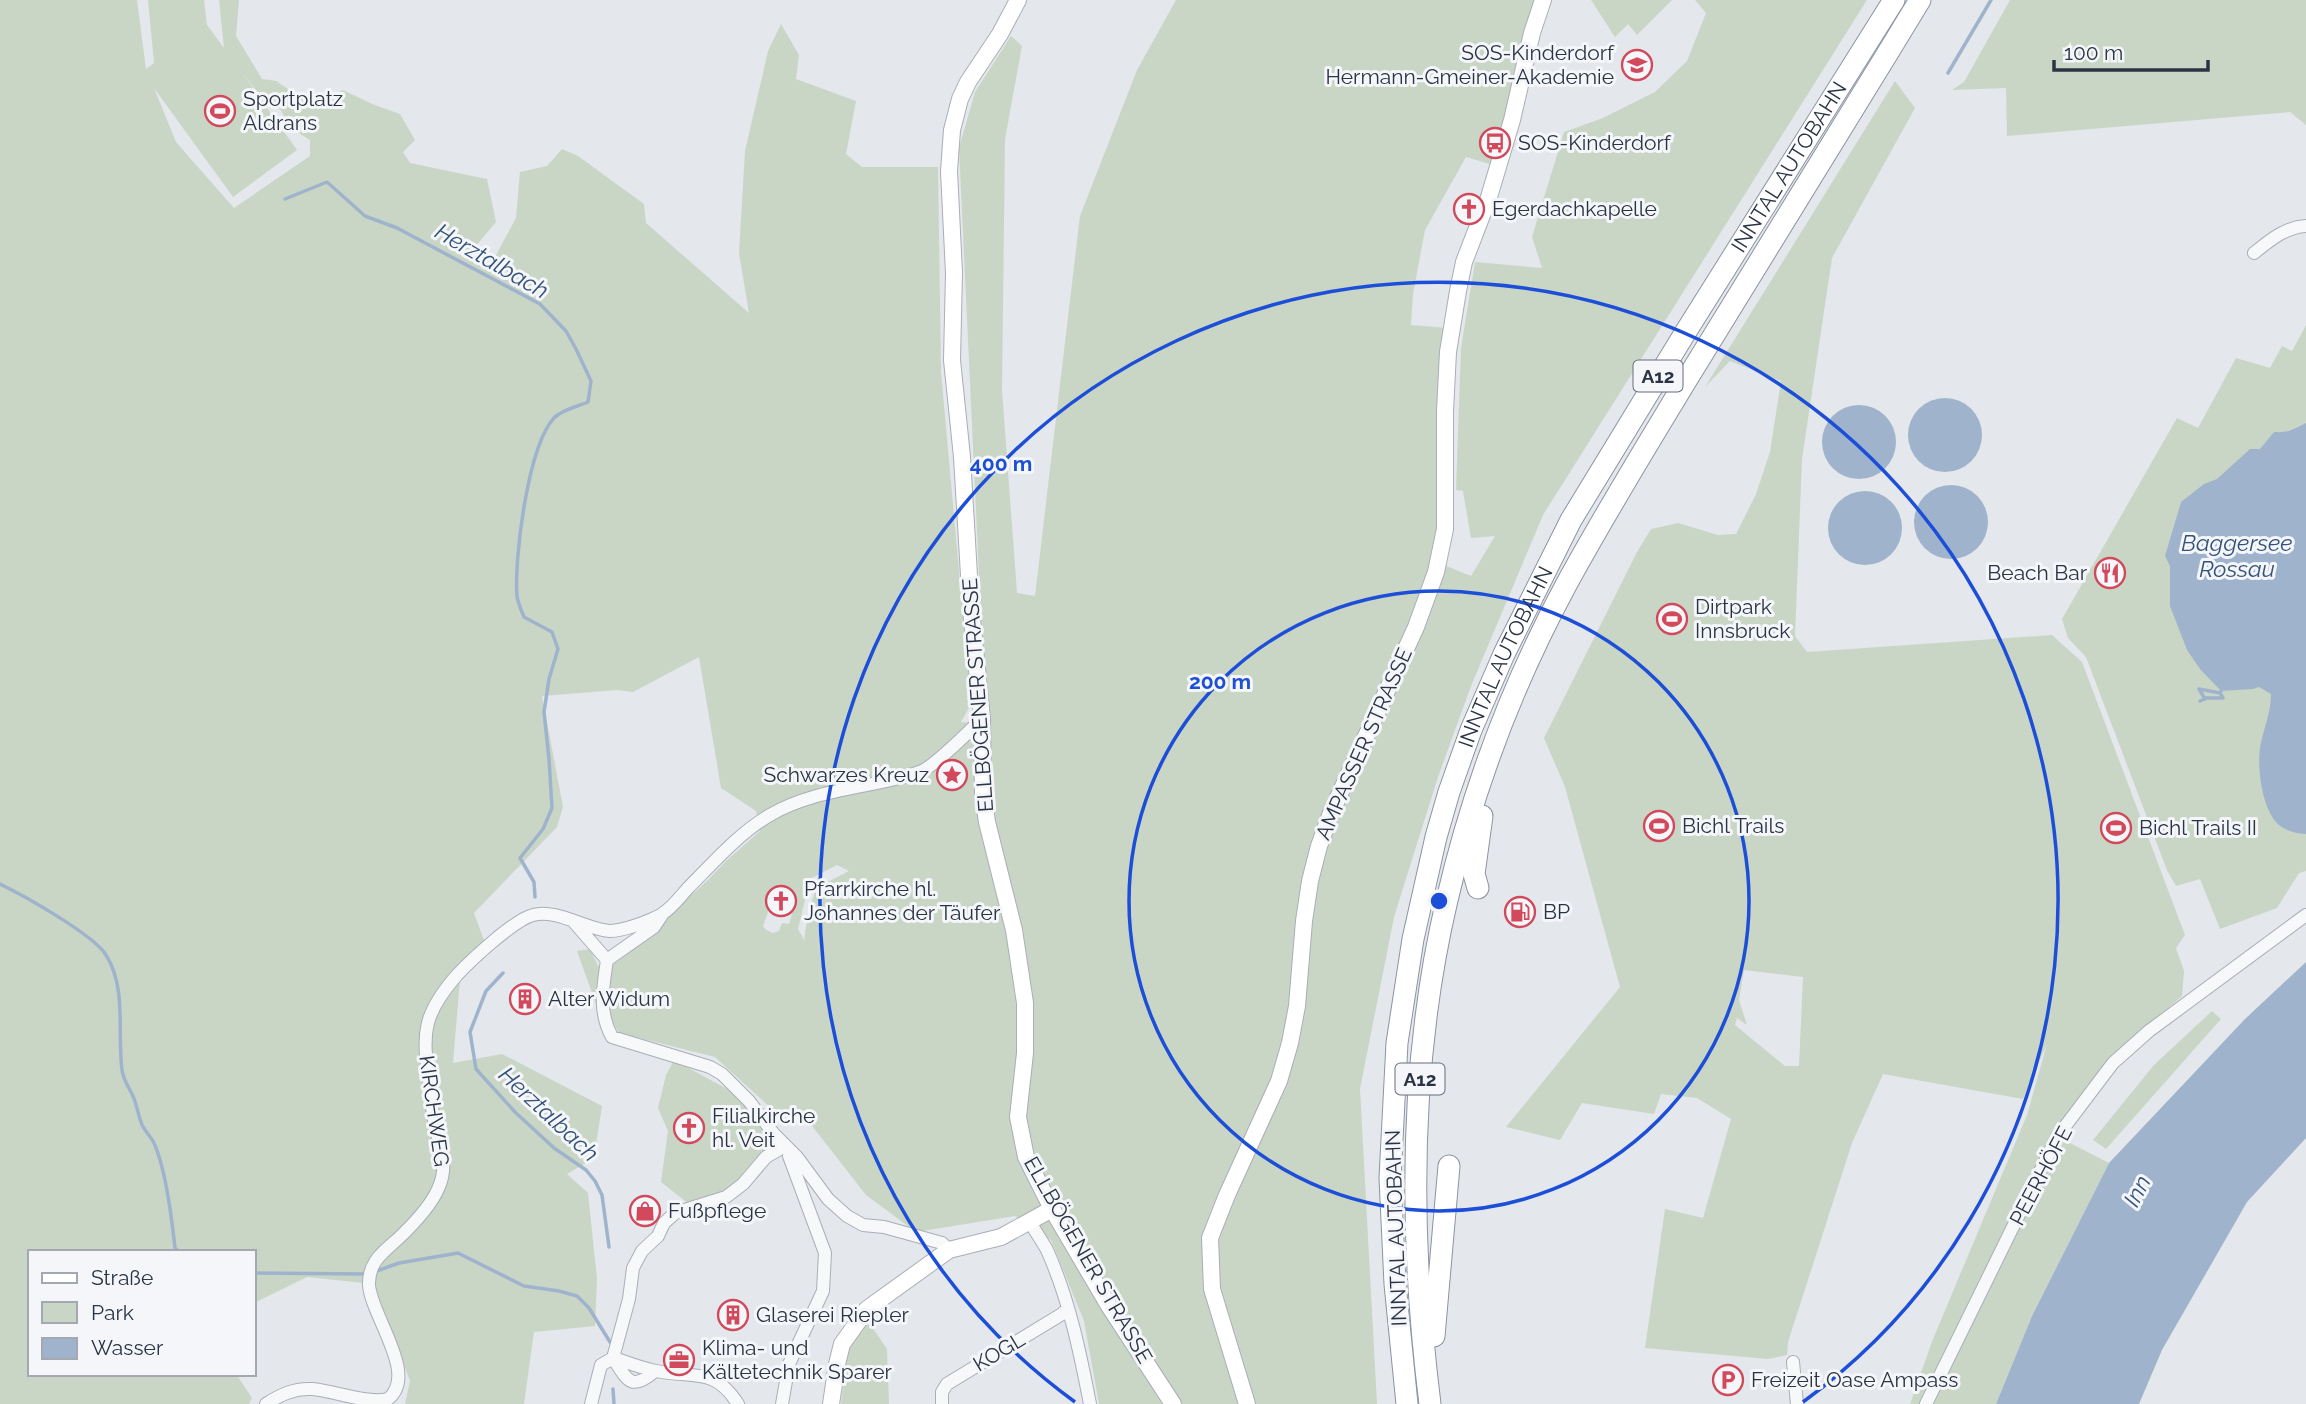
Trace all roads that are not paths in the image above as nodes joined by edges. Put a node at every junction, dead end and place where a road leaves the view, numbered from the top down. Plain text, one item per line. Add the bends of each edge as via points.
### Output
1 (1018, 0) edge
2 (1543, 0) edge
3 (1894, 0) edge
4 (1920, 0) edge
5 (2306, 226) edge
6 (2254, 253) dead end
7 (982, 719) junction
8 (1485, 772) junction
9 (1478, 888) dead end
10 (663, 914) junction
11 (2306, 915) edge
12 (573, 921) junction
13 (607, 960) junction
14 (785, 1146) junction
15 (1448, 1166) dead end
16 (1052, 1209) junction
17 (1030, 1222) junction
18 (949, 1250) junction
19 (1068, 1308) junction
20 (613, 1358) junction
21 (1793, 1362) dead end
22 (1430, 1399) edge
23 (266, 1404) edge
24 (591, 1404) edge
25 (737, 1404) edge
26 (782, 1404) edge
27 (831, 1404) edge
28 (942, 1404) edge
29 (1090, 1404) edge
30 (1173, 1404) edge
31 (1247, 1404) edge
32 (1407, 1404) edge
33 (1797, 1404) edge
34 (1926, 1404) edge

1 - 7 main road, ELLBÖGENER STRASSE via 968,82 950,142 952,360
2 - 31 main road, AMPASSER STRASSE via 1489,197 1458,290 1446,387 1445,528 1436,572 1416,627 1331,813 1308,894 1290,1043 1279,1081 1210,1238 1212,1289
3 - 32 highway, INNTAL AUTOBAHN / A12 via 1571,520 1504,654 1449,792 1413,939 1397,1043 1390,1178
4 - 8 highway, INNTAL AUTOBAHN / A12 via 1565,587
5 - 6 street via 2295,227
7 - 10 street, KIRCHWEG via 925,771 821,795 769,816
7 - 16 main road, ELLBÖGENER STRASSE via 985,813 1014,930 1025,1003 1020,1127 1026,1157
8 - 9 highway via 1474,874
8 - 22 highway, INNTAL AUTOBAHN / A12 via 1447,898 1422,1051 1415,1187
10 - 12 street, KIRCHWEG via 623,930
10 - 13 street, KIRCHWEG via 654,927
11 - 34 street, PEERHÖFE via 2113,1063 2057,1137
12 - 13 street
12 - 23 street, KIRCHWEG via 534,914 519,923 458,974 434,1005 424,1036 444,1165 442,1178 406,1232 379,1254 370,1280 374,1305 398,1365 398,1384 391,1396 366,1404 300,1390
13 - 14 street via 603,1015 612,1037 722,1074
14 - 18 street via 847,1216
14 - 20 street via 766,1157 726,1198 675,1213 664,1223 632,1268
14 - 26 street via 825,1253 823,1292 789,1364
15 - 22 highway via 1434,1337 1436,1372
16 - 17 main road
16 - 30 main road, ELLBÖGENER STRASSE
17 - 18 main road via 1001,1237
17 - 19 street via 1046,1248
18 - 27 main road via 867,1309 852,1328 839,1354
19 - 28 street, KOGL via 947,1384
19 - 29 street
20 - 24 street via 601,1365
20 - 25 street via 655,1371 712,1378 729,1390
21 - 33 street

